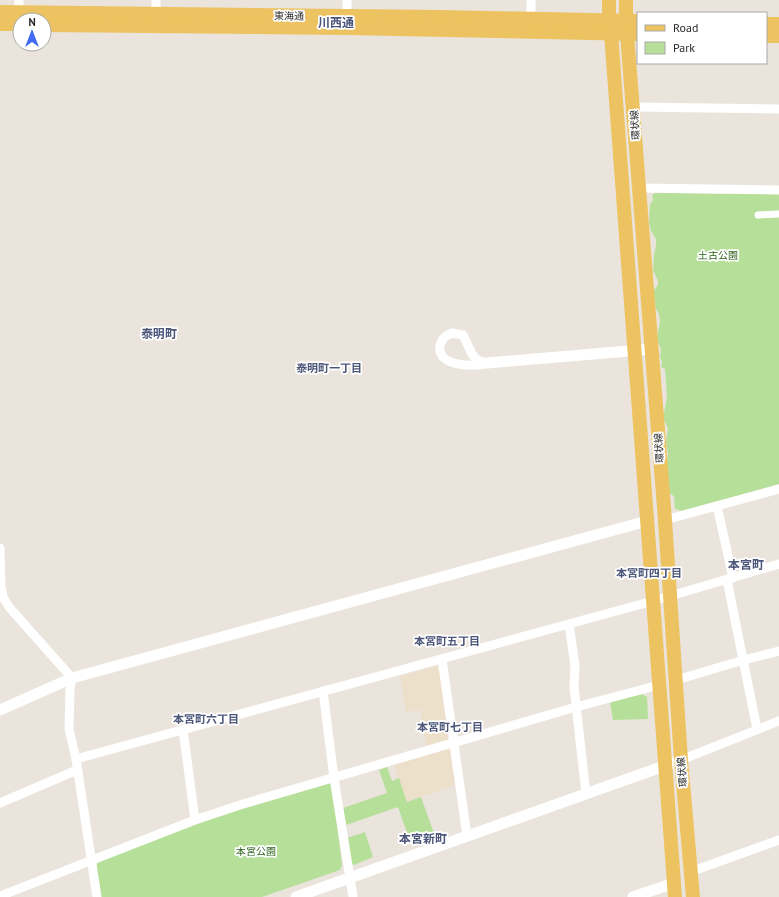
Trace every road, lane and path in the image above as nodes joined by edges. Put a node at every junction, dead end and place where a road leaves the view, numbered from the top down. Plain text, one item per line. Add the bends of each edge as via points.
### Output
1 (347, 0) edge
2 (531, 0) edge
3 (609, 0) edge
4 (626, 0) edge
5 (156, 7) edge
6 (0, 12) edge
7 (12, 12) edge
8 (19, 12) edge
9 (12, 16) edge
10 (348, 16) junction
11 (532, 19) junction
12 (0, 24) edge
13 (767, 24) edge
14 (779, 24) edge
15 (52, 25) edge
16 (610, 27) junction
17 (633, 27) edge
18 (767, 36) edge
19 (779, 36) edge
20 (634, 107) junction
21 (779, 109) edge
22 (639, 188) junction
23 (779, 190) edge
24 (779, 214) edge
25 (758, 215) dead end
26 (652, 349) junction
27 (634, 350) junction
28 (486, 363) junction
29 (779, 489) edge
30 (717, 506) junction
31 (665, 520) junction
32 (647, 521) junction
33 (0, 548) edge
34 (779, 564) edge
35 (730, 579) junction
36 (670, 596) junction
37 (653, 601) junction
38 (569, 624) junction
39 (779, 651) edge
40 (442, 659) junction
41 (744, 660) junction
42 (72, 678) junction
43 (676, 680) junction
44 (659, 685) junction
45 (323, 691) junction
46 (576, 707) junction
47 (0, 710) edge
48 (779, 721) edge
49 (758, 729) junction
50 (183, 730) junction
51 (454, 743) junction
52 (76, 759) junction
53 (681, 760) junction
54 (665, 766) junction
55 (77, 770) junction
56 (334, 778) junction
57 (586, 794) junction
58 (0, 803) edge
59 (195, 820) junction
60 (467, 836) junction
61 (779, 840) edge
62 (91, 861) junction
63 (690, 872) junction
64 (350, 878) junction
65 (674, 883) junction
66 (0, 896) edge
67 (97, 897) edge
68 (296, 897) edge
69 (353, 897) edge
70 (633, 897) edge
71 (675, 897) edge
72 (692, 897) edge

1 - 10 street
2 - 11 street
3 - 16 main road, 環状線
4 - 17 main road, 環状線
5 - 8 main road, 東海通
5 - 10 main road, 東海通
6 - 7 main road, 東海通
9 - 12 main road, 東海通
10 - 11 main road, 東海通
11 - 16 main road, 東海通
13 - 14 main road
15 - 16 main road, 東海通
16 - 17 main road, 東海通
16 - 27 main road, 環状線
17 - 20 main road, 環状線
18 - 19 main road
20 - 21 street
20 - 22 main road, 環状線
22 - 23 street
22 - 26 main road, 環状線
24 - 25 street
26 - 27 street
26 - 31 main road, 環状線
27 - 28 street
27 - 32 main road, 環状線
28 - 28 street via 462,365 448,361 439,350 441,341 452,333 463,334 472,354 477,360
29 - 30 street
30 - 31 street
30 - 35 street
31 - 36 main road, 環状線
32 - 37 main road, 環状線
32 - 42 street
33 - 42 street via 3,597
34 - 35 street
35 - 36 street
35 - 41 street
36 - 37 street
36 - 43 main road, 環状線
37 - 38 street
37 - 44 main road, 環状線
38 - 40 street
38 - 46 street via 575,666
39 - 41 street
40 - 45 street
40 - 51 street
41 - 43 street
41 - 49 street
42 - 47 street
42 - 52 street via 69,729
43 - 53 main road, 環状線
44 - 46 street
44 - 54 main road, 環状線
45 - 50 street
45 - 56 street
46 - 51 street
46 - 57 street
48 - 49 street
49 - 53 street
50 - 52 street
50 - 59 street
51 - 56 street
51 - 60 street
52 - 55 street
53 - 54 street
53 - 63 main road, 環状線
54 - 57 street
54 - 65 main road, 環状線
55 - 58 street
55 - 62 street
56 - 59 street
56 - 64 street
57 - 60 street
59 - 62 street
60 - 64 street
61 - 63 street
62 - 66 street
62 - 67 street
63 - 72 main road, 環状線
64 - 68 street
64 - 69 street
65 - 70 street
65 - 71 main road, 環状線

